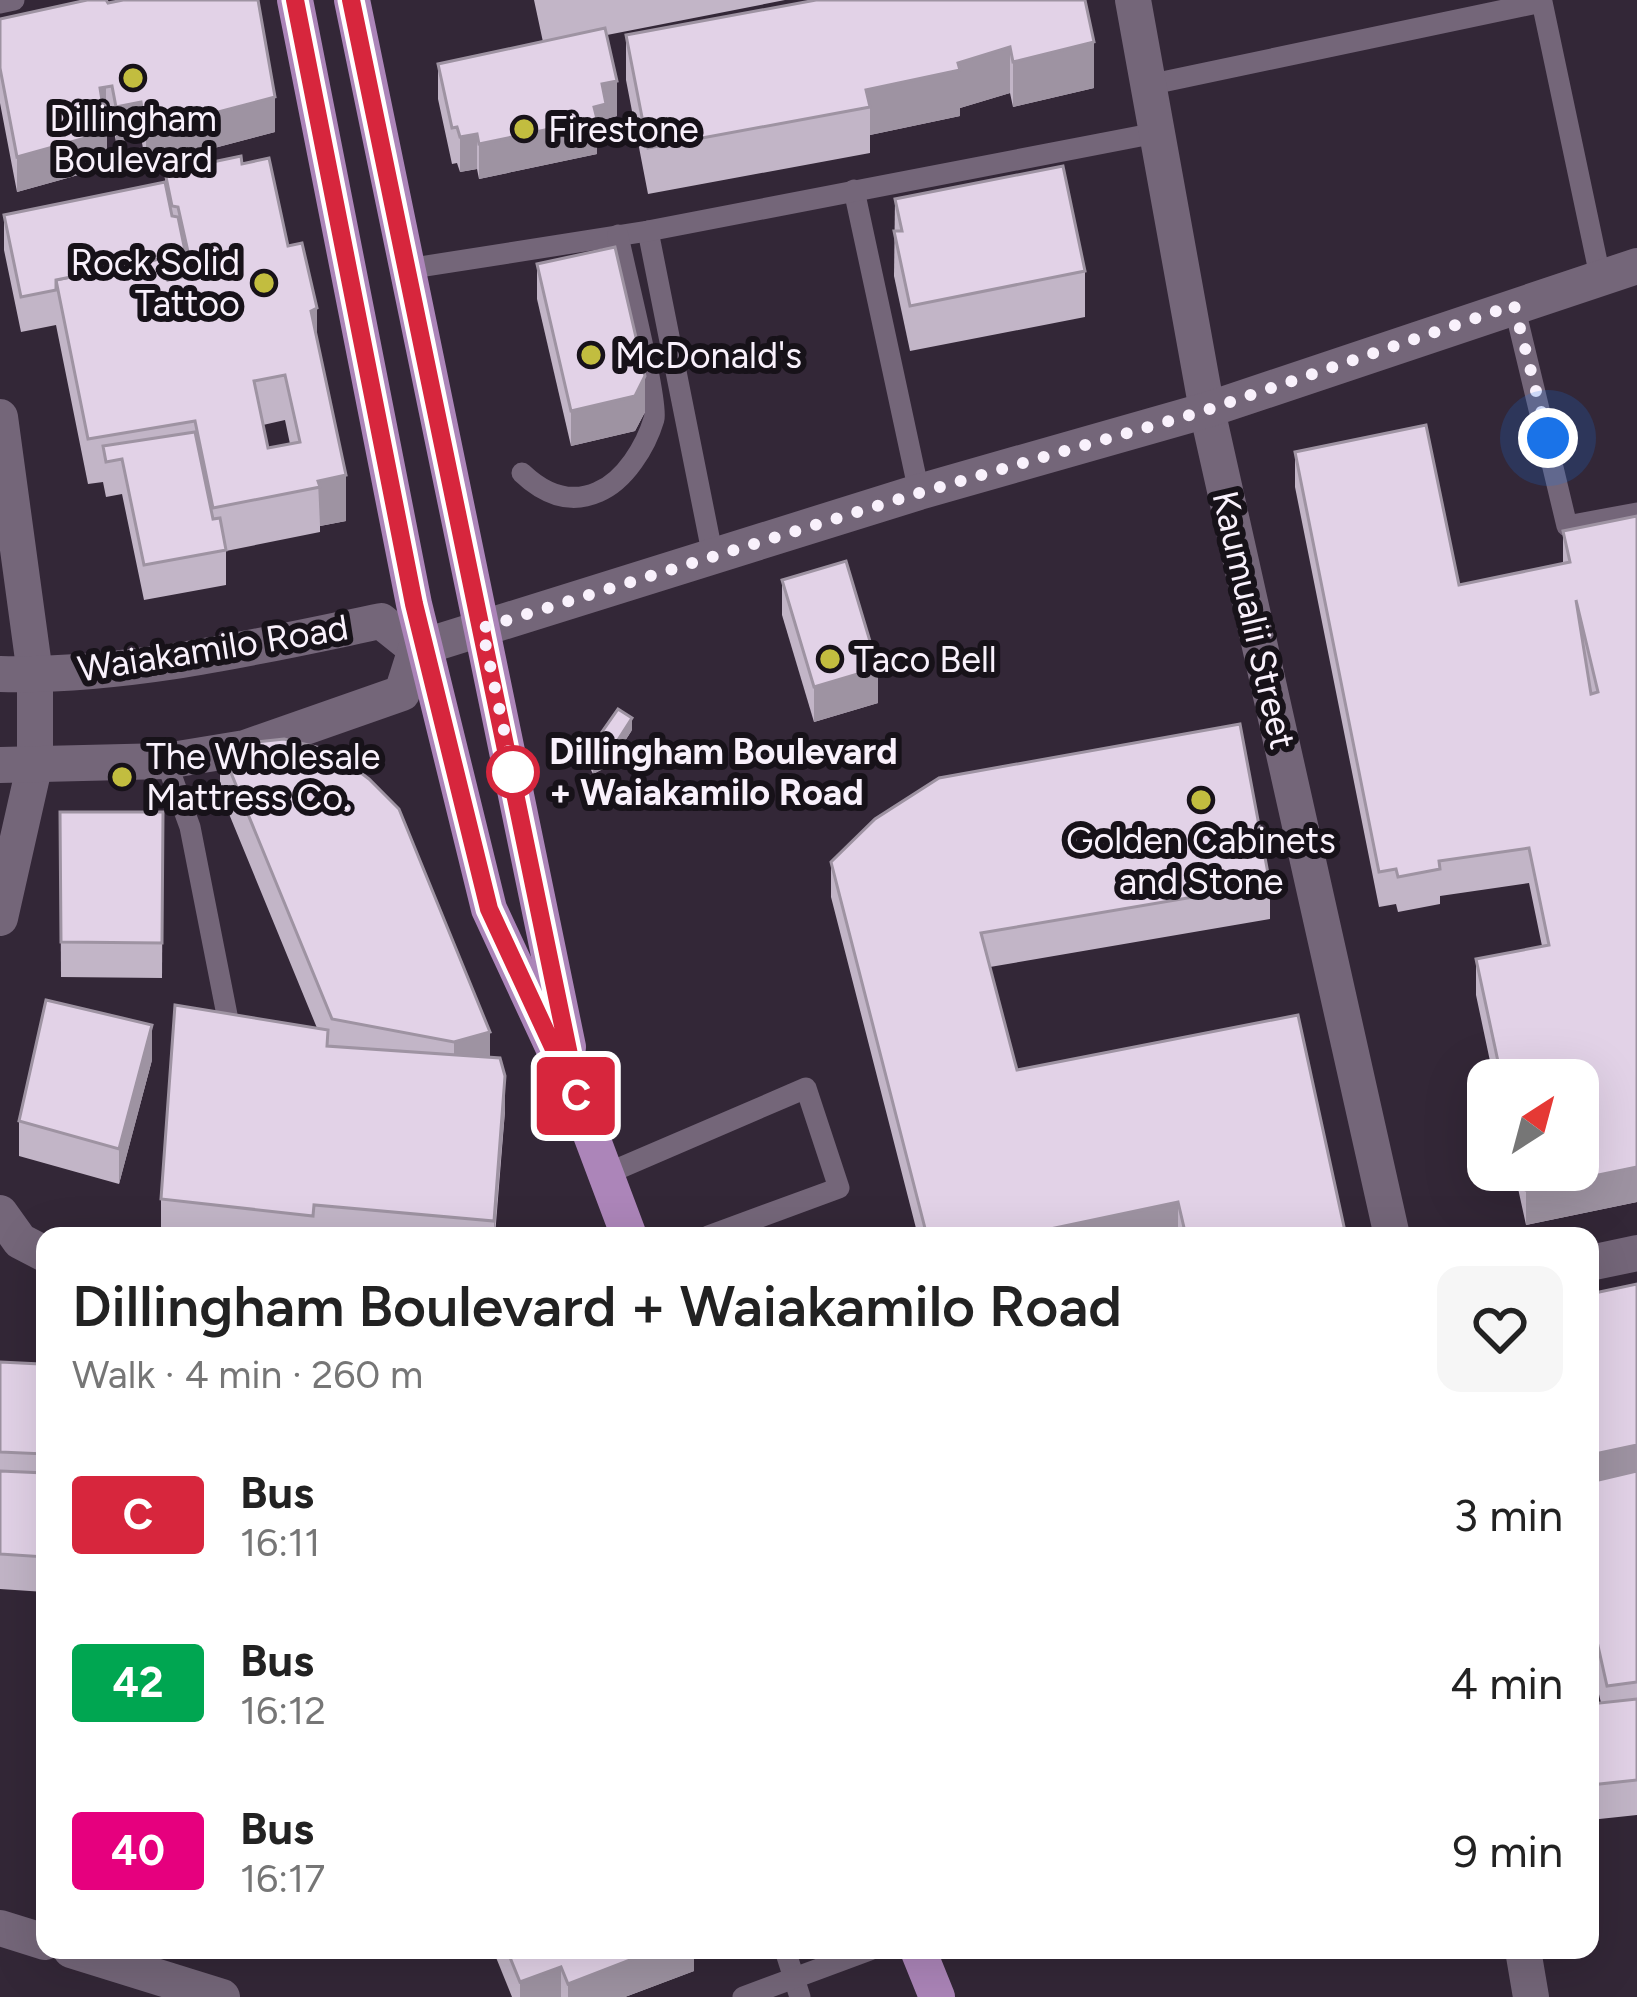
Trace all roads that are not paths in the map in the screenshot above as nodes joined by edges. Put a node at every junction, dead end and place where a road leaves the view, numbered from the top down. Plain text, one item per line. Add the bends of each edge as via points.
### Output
1 (14, 0) edge
2 (296, 0) edge
3 (352, 0) edge
4 (1133, 0) edge
5 (0, 3) edge
6 (1148, 85) junction
7 (1156, 133) junction
8 (854, 190) junction
9 (648, 231) junction
10 (618, 235) junction
11 (1637, 266) edge
12 (407, 269) junction
13 (1600, 276) junction
14 (1514, 305) junction
15 (1207, 410) junction
16 (0, 417) edge
17 (522, 472) dead end
18 (919, 493) junction
19 (1637, 513) edge
20 (713, 557) junction
21 (482, 628) junction
22 (420, 647) junction
23 (17, 674) edge
24 (166, 761) junction
25 (17, 764) edge
26 (0, 918) edge
27 (229, 1025) edge
28 (579, 1103) junction
29 (606, 1174) junction
30 (0, 1213) edge
31 (626, 1227) edge
32 (732, 1227) edge
33 (1391, 1227) edge
34 (36, 1249) edge
35 (1637, 1253) edge
36 (1599, 1261) edge
37 (0, 1928) edge
38 (36, 1939) edge
39 (100, 1959) edge
40 (852, 1959) edge
41 (922, 1959) edge
42 (1524, 1959) edge
43 (798, 1987) edge
44 (222, 1997) edge
45 (743, 1997) edge
46 (937, 1997) edge
47 (1531, 1997) edge

1 - 5 lane
2 - 22 main road
3 - 12 main road
4 - 6 street, Kaumualii Street
6 - 7 street, Kaumualii Street
6 - 13 lane via 1542,2
7 - 8 lane
7 - 15 street, Kaumualii Street
8 - 9 lane
8 - 18 lane
9 - 10 lane
9 - 20 lane
10 - 12 lane
10 - 17 lane via 656,416 628,470 591,495 546,492
11 - 13 street
12 - 21 main road
13 - 14 street
14 - 15 street
14 - 19 lane via 1567,526
15 - 18 street
15 - 33 street, Kaumualii Street
16 - 23 street
18 - 20 street
20 - 21 street
21 - 22 street
21 - 28 main road
22 - 23 street, Waiakamilo Road via 381,621 192,659
22 - 24 street via 402,693 245,748
22 - 28 main road via 489,909
23 - 25 street
24 - 25 street
24 - 27 lane via 190,827
25 - 26 street
28 - 29 main road
29 - 31 main road
29 - 32 lane via 806,1088 838,1187
30 - 34 street
35 - 36 street
37 - 38 street
39 - 44 street
40 - 43 lane
41 - 46 main road
42 - 47 street
43 - 45 lane

